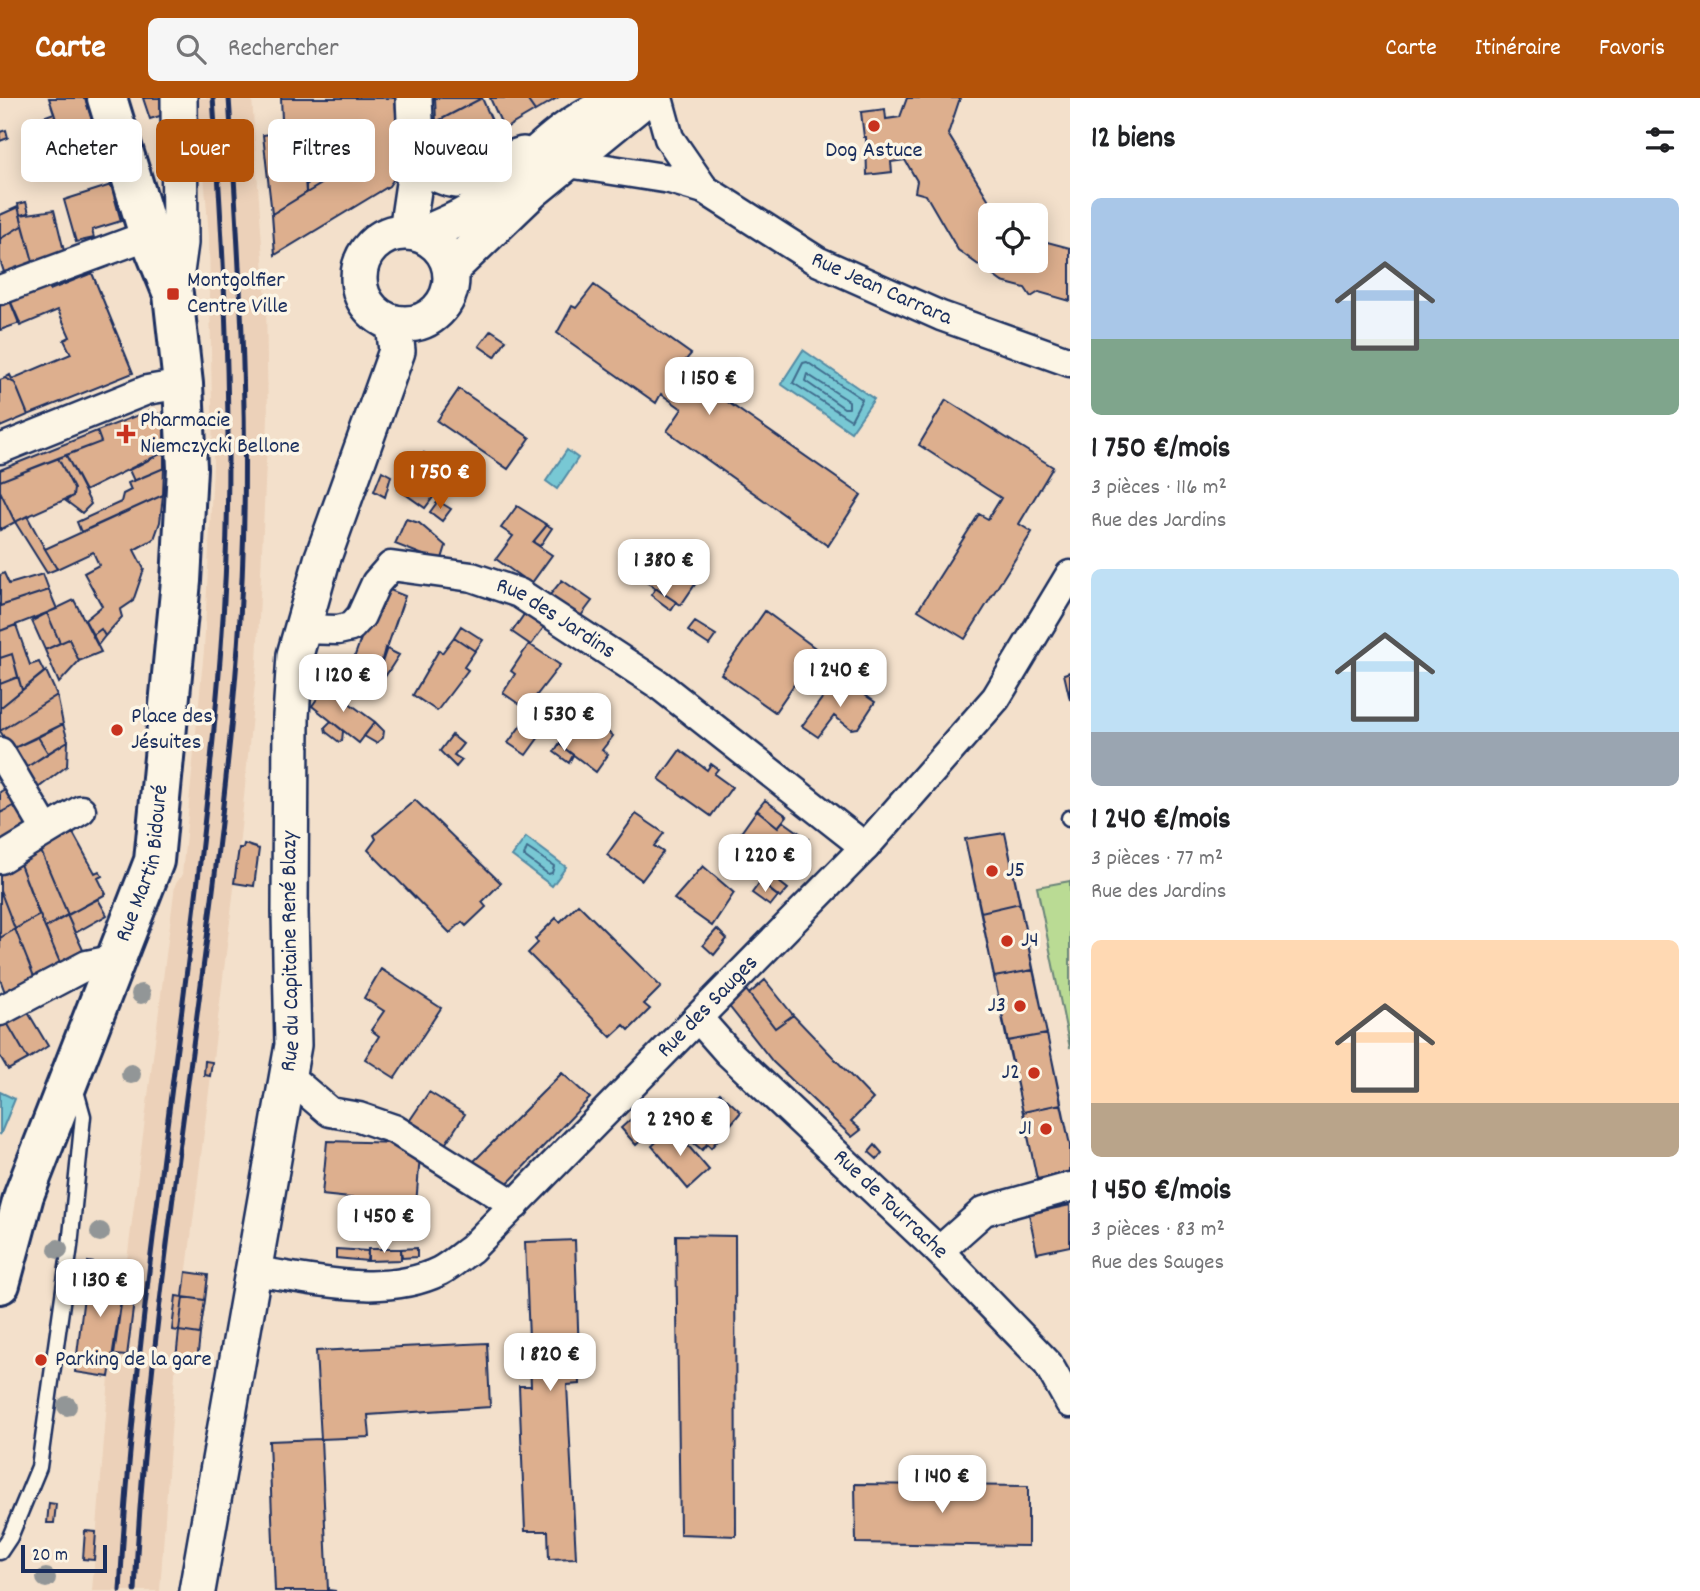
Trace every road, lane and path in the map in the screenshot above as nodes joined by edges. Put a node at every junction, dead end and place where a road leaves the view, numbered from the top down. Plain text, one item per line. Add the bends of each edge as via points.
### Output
1 (107, 98) edge
2 (179, 98) edge
3 (414, 98) edge
4 (629, 98) edge
5 (646, 98) edge
6 (658, 98) edge
7 (415, 119) edge
8 (553, 157) junction
9 (512, 160) edge
10 (416, 182) edge
11 (704, 189) junction
12 (415, 233) junction
13 (149, 235) junction
14 (451, 269) junction
15 (0, 290) edge
16 (173, 294) junction
17 (394, 323) junction
18 (1070, 362) edge
19 (183, 384) junction
20 (0, 449) edge
21 (1070, 575) edge
22 (300, 629) junction
23 (0, 752) edge
24 (81, 810) dead end
25 (46, 830) junction
26 (864, 847) junction
27 (0, 859) edge
28 (117, 959) junction
29 (0, 1011) edge
30 (698, 1018) junction
31 (72, 1076) junction
32 (289, 1077) junction
33 (1070, 1186) edge
34 (515, 1205) junction
35 (939, 1251) junction
36 (253, 1271) junction
37 (0, 1284) edge
38 (1070, 1403) edge
39 (0, 1552) edge
40 (197, 1591) edge

1 - 13 main road, Rue Martin Bidouré
2 - 16 street via 180,243
3 - 7 street
4 - 8 street via 601,108
5 - 8 street
6 - 11 street, Rue Jean Carrara via 669,138
8 - 9 street
8 - 11 street, Rue Jean Carrara via 670,178
8 - 12 street via 474,210
8 - 14 street
10 - 12 street
11 - 18 street, Rue Jean Carrara via 817,261 941,316
12 - 14 street via 441,248
12 - 17 street via 393,233 379,239 361,263 359,278 365,300 380,317
13 - 15 street
13 - 16 main road, Rue Martin Bidouré
14 - 17 street via 446,300 437,312 410,324
16 - 19 main road, Rue Martin Bidouré
17 - 22 street, Rue du Capitaine René Blazy via 397,351
19 - 20 street via 147,390
19 - 28 main road, Rue Martin Bidouré via 187,468 181,581 154,861
21 - 26 street, Rue des Sauges via 996,698
22 - 26 street, Rue des Jardins via 351,626 391,566 471,577 519,593 658,684
22 - 32 street, Rue du Capitaine René Blazy via 291,716 293,1045
23 - 25 street
24 - 25 street
25 - 27 street
26 - 30 street, Rue des Sauges
28 - 29 street via 87,965
28 - 31 main road, Rue Martin Bidouré
30 - 34 street, Rue des Sauges
30 - 35 street, Rue de Tourrache via 728,1052
31 - 37 main road, Rue Martin Bidouré via 24,1195
31 - 39 lane via 83,1116 39,1467
32 - 34 street via 330,1112 394,1129
32 - 36 street, Rue du Capitaine René Blazy
33 - 35 street via 984,1211
34 - 36 street, Rue des Sauges via 471,1249 440,1271 412,1281 372,1287
35 - 38 street, Rue de Tourrache via 1048,1364
36 - 40 street, Rue du Capitaine René Blazy

